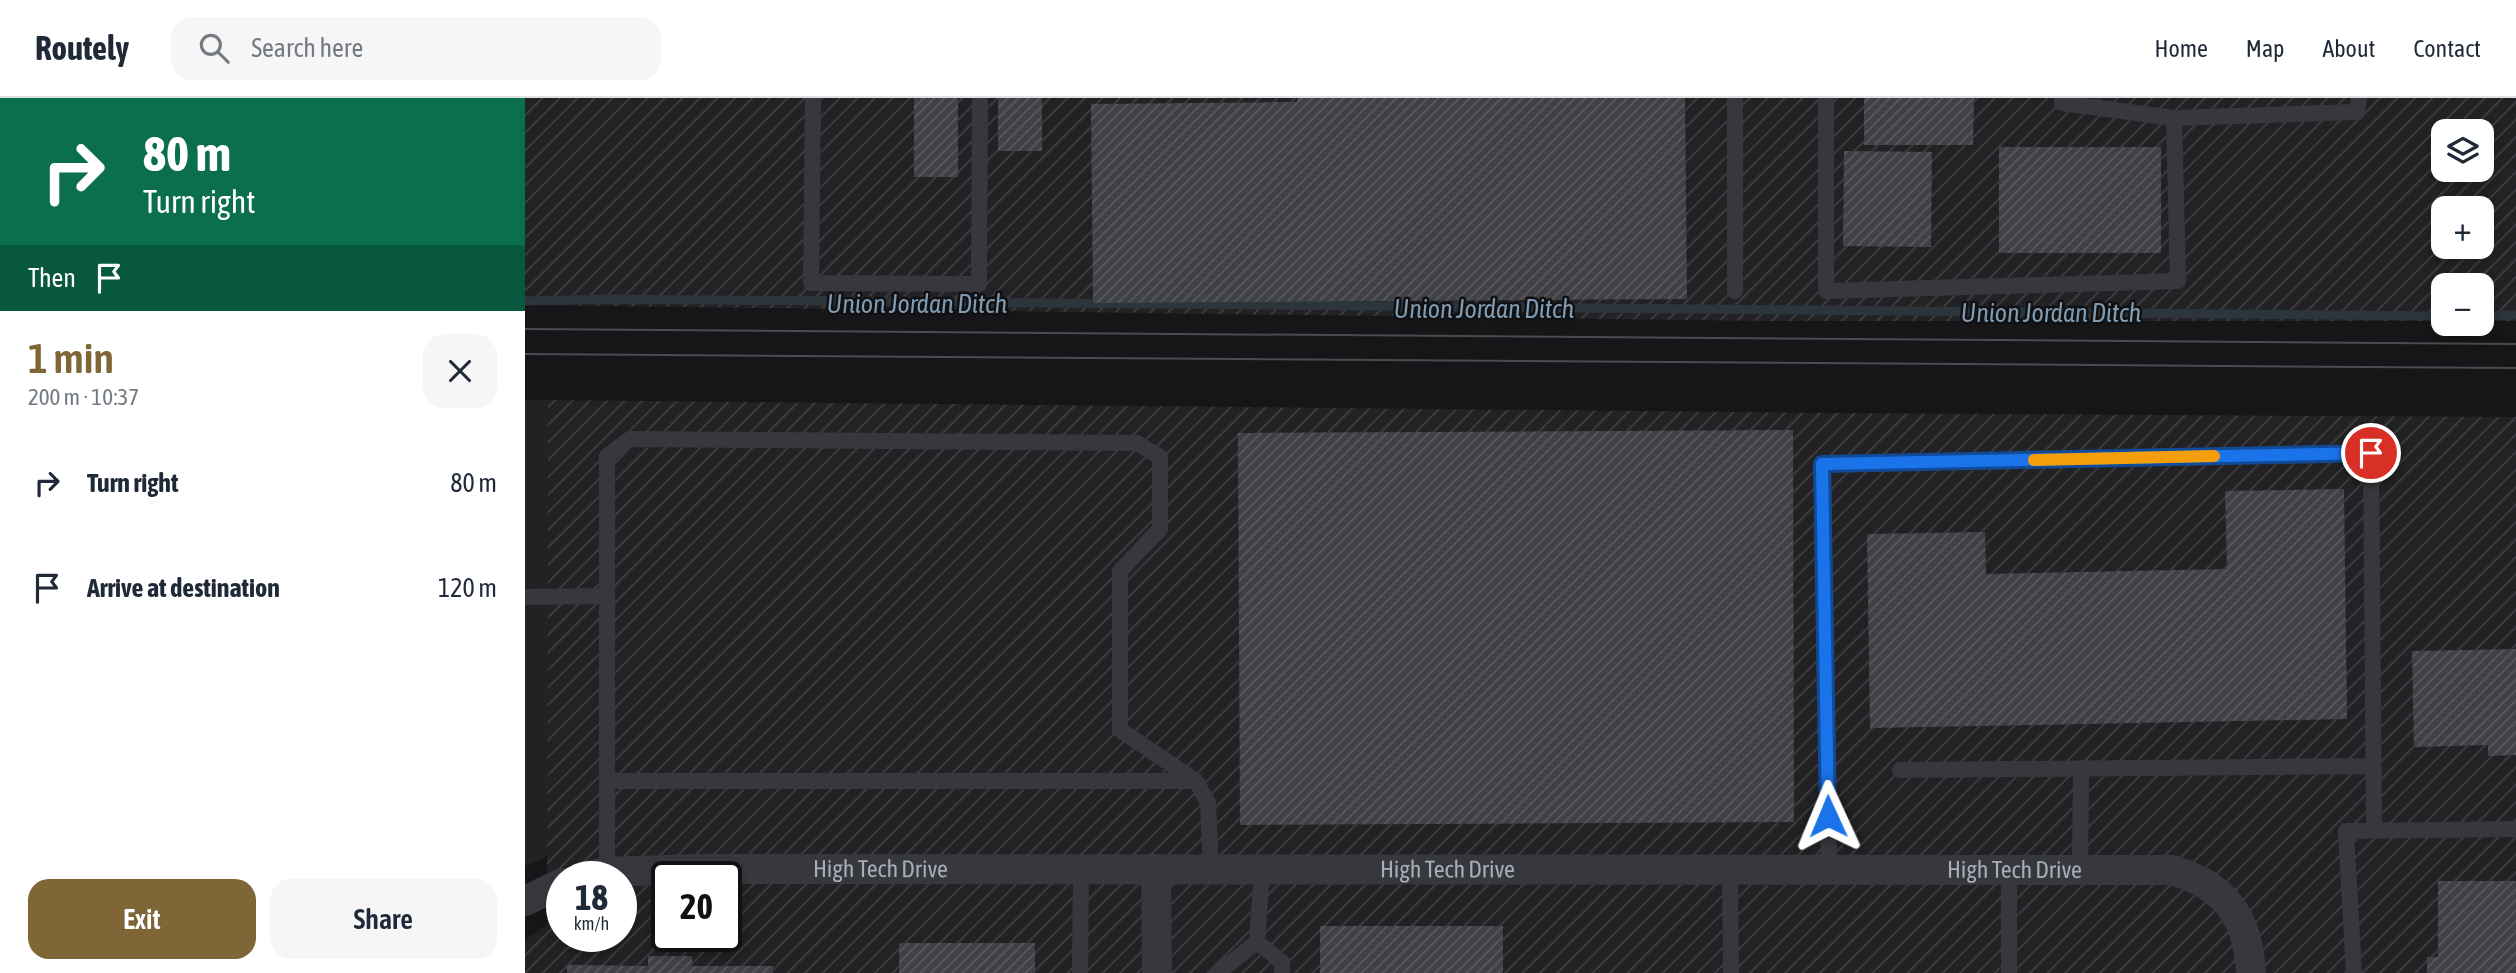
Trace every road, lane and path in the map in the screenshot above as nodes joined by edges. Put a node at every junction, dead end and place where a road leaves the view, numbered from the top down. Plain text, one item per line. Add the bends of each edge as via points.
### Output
1 (813, 98) edge
2 (980, 98) edge
3 (1735, 98) edge
4 (1826, 98) edge
5 (2062, 98) edge
6 (2359, 98) edge
7 (2174, 118) junction
8 (1735, 291) dead end
9 (606, 596) junction
10 (525, 597) edge
11 (2373, 766) junction
12 (2081, 768) junction
13 (1900, 770) dead end
14 (607, 782) junction
15 (1196, 782) junction
16 (2516, 829) edge
17 (2374, 831) junction
18 (596, 861) edge
19 (1081, 869) junction
20 (1156, 869) junction
21 (1211, 870) junction
22 (1262, 870) junction
23 (1730, 870) junction
24 (1829, 870) junction
25 (2009, 870) junction
26 (2080, 870) junction
27 (637, 872) edge
28 (546, 891) edge
29 (525, 901) edge
30 (1257, 942) junction
31 (1282, 967) edge
32 (1080, 973) edge
33 (1157, 973) edge
34 (1218, 973) edge
35 (1731, 973) edge
36 (2009, 973) edge
37 (2251, 973) edge
38 (2354, 973) edge

1 - 2 lane via 811,283 953,284 979,284
3 - 8 lane
4 - 7 lane via 1826,291 2178,281
5 - 7 lane via 2062,103
6 - 7 lane via 2357,111
9 - 10 lane
9 - 14 lane
9 - 15 lane via 607,456 630,439 1137,443 1160,457 1160,529 1120,571 1120,730
11 - 12 lane
11 - 17 lane
11 - 24 lane via 2371,453 1822,464
12 - 13 lane
12 - 26 lane
14 - 15 lane
14 - 18 lane
15 - 21 lane via 1209,803
16 - 17 lane
17 - 38 lane via 2346,831
19 - 20 street, High Tech Drive
19 - 27 street, High Tech Drive
19 - 32 lane
20 - 21 street, High Tech Drive
20 - 33 street
21 - 22 street, High Tech Drive
22 - 23 street, High Tech Drive
22 - 30 lane
23 - 24 street, High Tech Drive
23 - 35 lane
24 - 25 street, High Tech Drive
25 - 26 street, High Tech Drive
25 - 36 lane
26 - 37 street, High Tech Drive via 2172,870 2204,883 2238,916 2246,932
28 - 29 street
30 - 31 lane
30 - 34 lane

